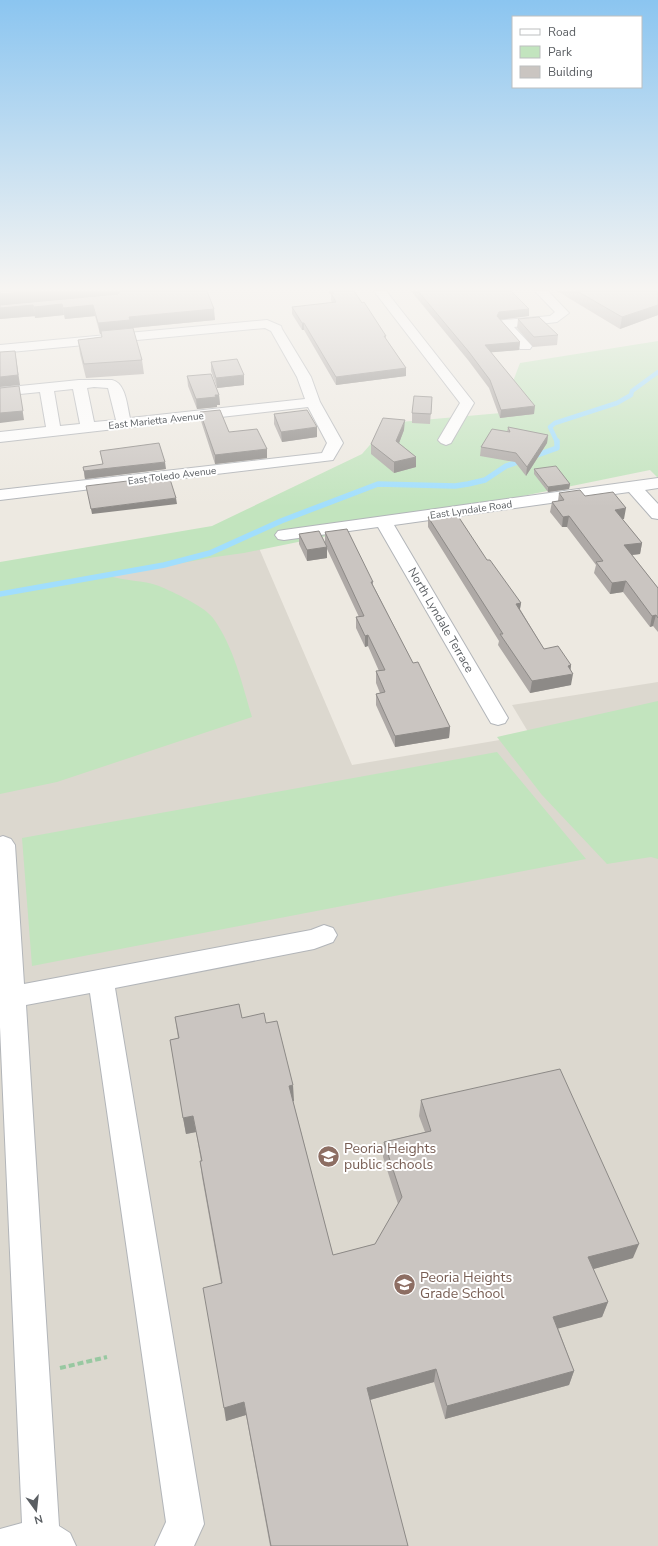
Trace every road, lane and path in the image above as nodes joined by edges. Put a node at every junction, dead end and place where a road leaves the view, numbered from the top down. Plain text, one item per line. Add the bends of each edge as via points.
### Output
1 (296, 363) edge
2 (436, 363) edge
3 (79, 384) junction
4 (46, 388) junction
5 (0, 392) edge
6 (313, 402) junction
7 (124, 423) junction
8 (88, 427) junction
9 (54, 431) junction
10 (0, 437) edge
11 (446, 440) dead end
12 (658, 483) edge
13 (633, 486) junction
14 (0, 495) edge
15 (658, 514) edge
16 (383, 521) junction
17 (284, 534) dead end
18 (498, 718) dead end
19 (3, 845) dead end
20 (324, 934) dead end
21 (101, 980) junction
22 (12, 997) junction
23 (49, 1541) edge
24 (5, 1546) edge
25 (174, 1546) edge

1 - 6 street
2 - 11 street via 467,403
3 - 4 street
3 - 7 street via 112,384
3 - 8 street
4 - 5 street
4 - 9 street
6 - 7 street, East Marietta Avenue
6 - 14 street, East Toledo Avenue via 335,442 328,457
7 - 8 street, East Marietta Avenue
8 - 9 street, East Marietta Avenue
9 - 10 street, East Marietta Avenue
12 - 13 street, East Lyndale Road
13 - 15 street
13 - 16 street, East Lyndale Road
16 - 17 street, East Lyndale Road
16 - 18 street, North Lyndale Terrace
19 - 22 street
20 - 21 street via 314,939
21 - 22 street
21 - 25 street via 185,1524
22 - 23 street
23 - 24 street

